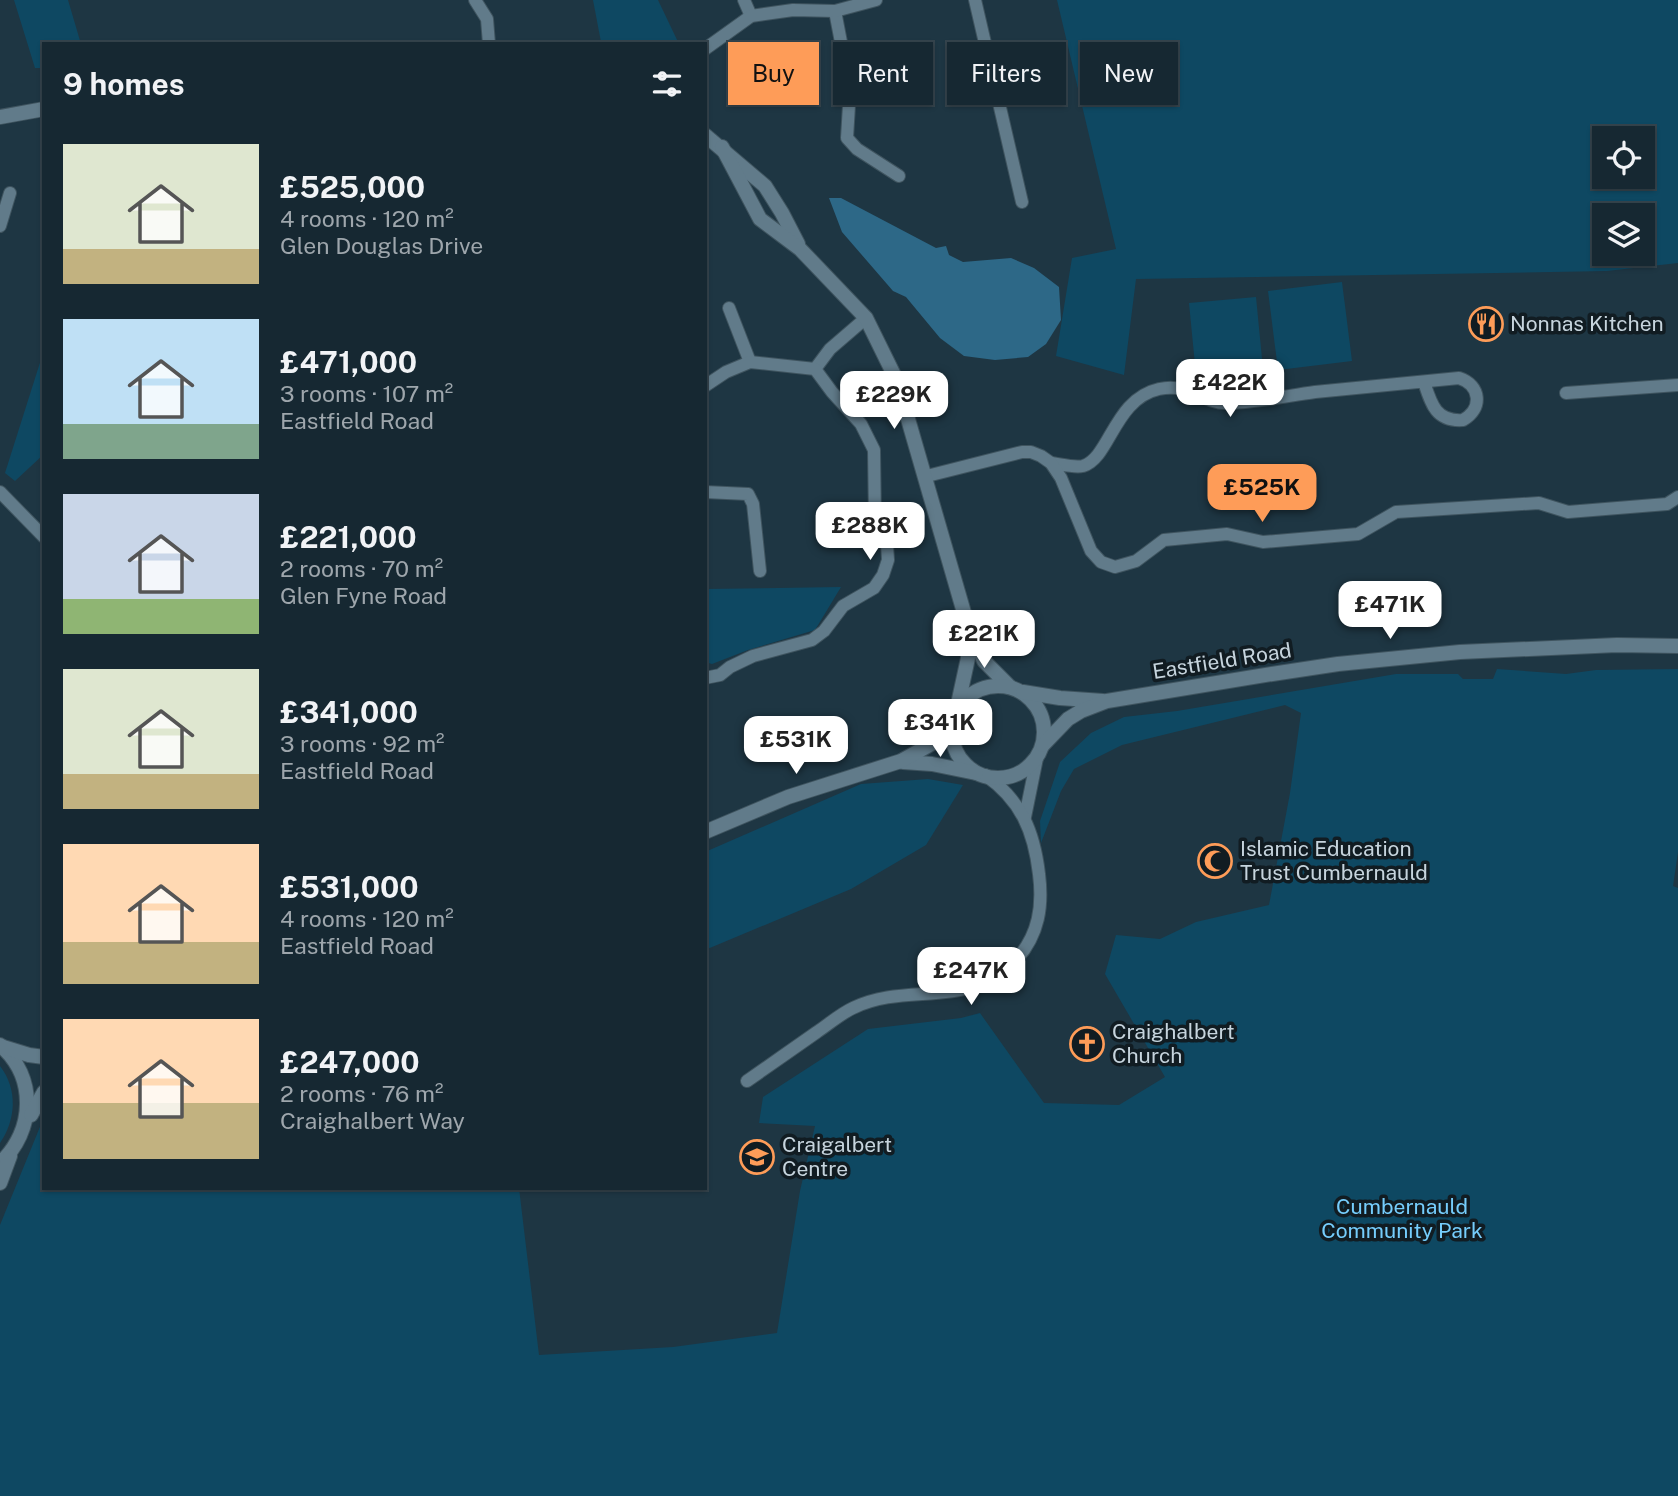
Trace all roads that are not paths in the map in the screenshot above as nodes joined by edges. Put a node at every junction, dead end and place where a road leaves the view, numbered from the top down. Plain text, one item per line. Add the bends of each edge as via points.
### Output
1 (475, 0) edge
2 (744, 0) edge
3 (876, 0) edge
4 (975, 0) edge
5 (835, 11) junction
6 (751, 16) junction
7 (489, 42) edge
8 (707, 48) edge
9 (42, 109) edge
10 (0, 117) edge
11 (707, 136) edge
12 (722, 147) junction
13 (899, 176) dead end
14 (10, 193) dead end
15 (1022, 202) dead end
16 (0, 226) edge
17 (800, 249) junction
18 (729, 308) dead end
19 (866, 318) junction
20 (750, 362) junction
21 (816, 369) junction
22 (1424, 382) junction
23 (707, 385) edge
24 (1678, 385) edge
25 (1566, 393) dead end
26 (1051, 463) junction
27 (926, 476) junction
28 (0, 492) edge
29 (707, 492) edge
30 (1678, 497) edge
31 (42, 535) edge
32 (760, 570) dead end
33 (968, 623) junction
34 (1678, 646) edge
35 (707, 678) edge
36 (1014, 689) junction
37 (1107, 701) junction
38 (953, 718) junction
39 (1040, 752) junction
40 (901, 761) junction
41 (982, 774) junction
42 (1025, 817) junction
43 (707, 831) edge
44 (1, 1046) edge
45 (42, 1057) edge
46 (747, 1081) dead end
47 (42, 1096) edge
48 (24, 1128) junction
49 (12, 1152) junction
50 (0, 1163) edge
51 (0, 1183) edge

1 - 7 street via 487,19
2 - 6 street
3 - 5 street
4 - 15 street
5 - 6 street
5 - 13 street via 850,89 847,138
6 - 8 street
9 - 10 street
11 - 12 street
12 - 17 street via 765,186
12 - 17 street via 760,219
14 - 16 street
17 - 19 street
18 - 20 street
19 - 21 street via 830,349
19 - 27 street via 898,381
20 - 21 street
20 - 23 street
21 - 35 street via 861,424 874,450 875,520 887,545 888,560 874,588 843,606 812,640 753,656
22 - 22 street via 1467,380 1477,394 1475,409 1463,420 1447,420 1428,397
22 - 26 street via 1223,404 1194,391 1157,389 1124,411 1092,461 1081,466
24 - 25 street
26 - 27 street via 1022,452
26 - 30 street via 1091,551 1101,562 1115,567 1136,561 1164,540 1227,534 1263,541 1359,534 1396,512 1539,503 1568,512 1667,504
27 - 33 street
28 - 31 street
29 - 32 street via 748,494
33 - 36 street via 984,661
33 - 38 street via 968,658
34 - 37 street, Eastfield Road via 1603,645 1406,656
36 - 37 street, Eastfield Road
36 - 38 street via 975,691
36 - 39 street via 1036,705 1043,718
37 - 39 street, Eastfield Road via 1068,719
38 - 40 street via 933,743
38 - 41 street via 953,739 960,758
39 - 41 street via 1015,776 1001,779
39 - 42 street
40 - 41 street
40 - 43 street via 788,797
41 - 42 street via 1001,787
42 - 46 street via 1037,858 1040,919 1027,948 1012,965 990,982 966,991 871,1001 851,1009
44 - 45 street
44 - 48 street via 23,1076 28,1102
47 - 48 street
48 - 49 street
49 - 50 street
49 - 51 street

